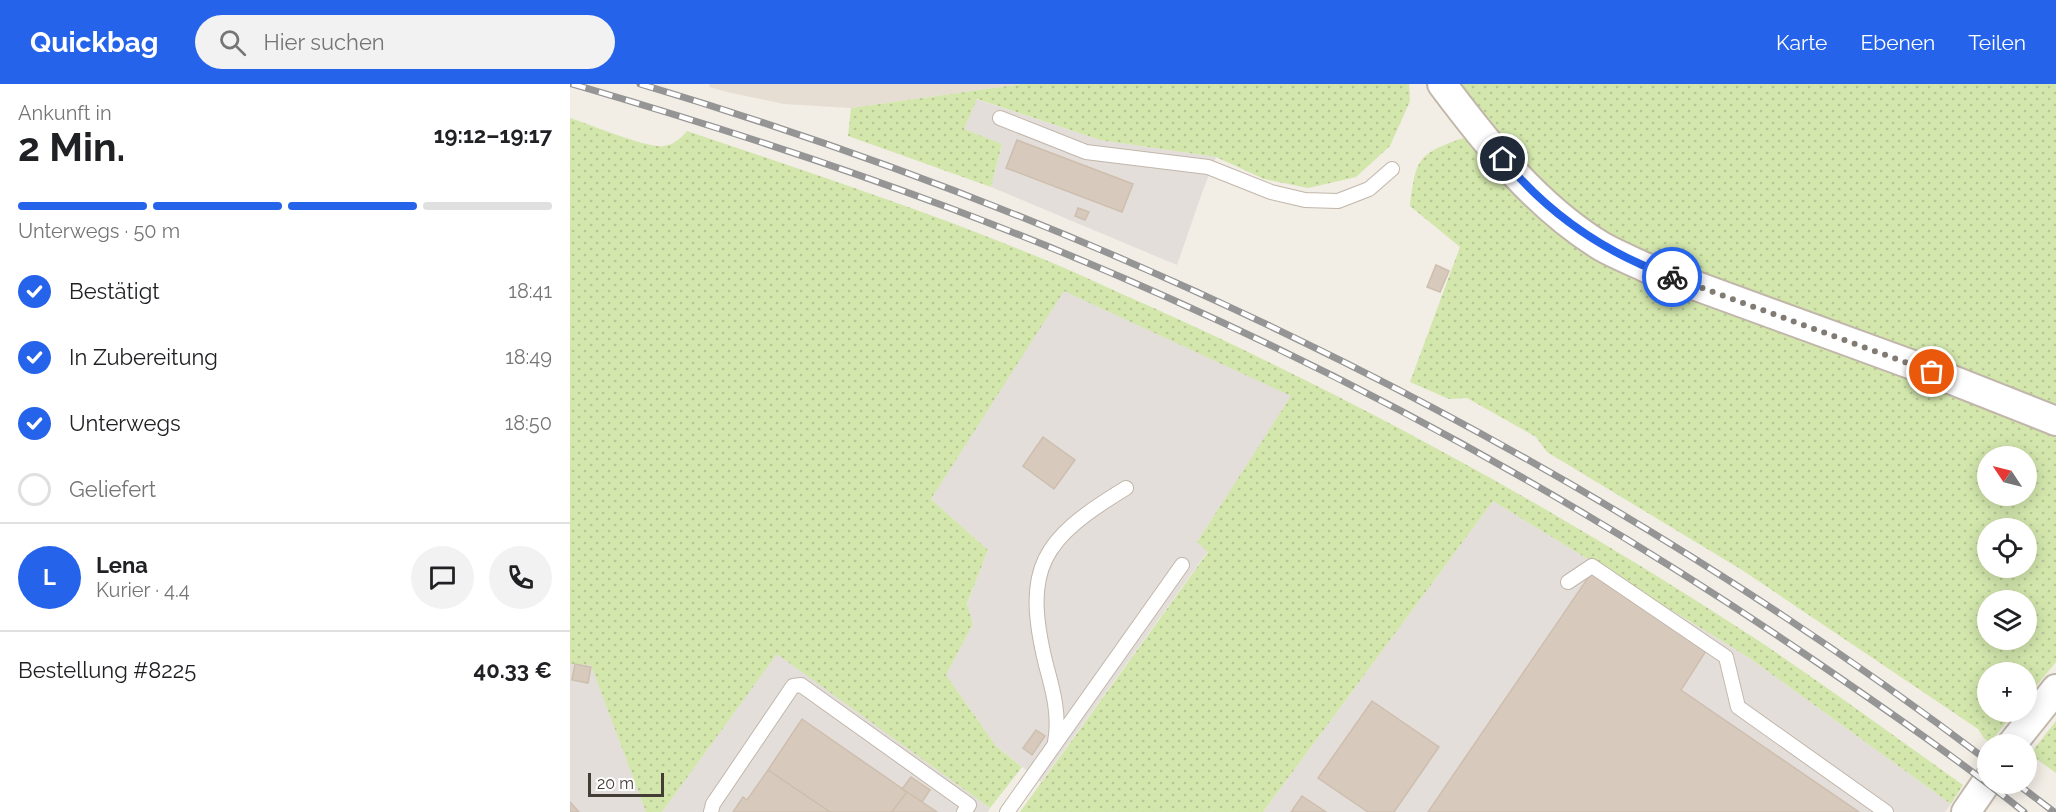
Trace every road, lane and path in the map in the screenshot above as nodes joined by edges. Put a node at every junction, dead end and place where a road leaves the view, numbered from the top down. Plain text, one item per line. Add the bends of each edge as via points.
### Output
1 (1442, 84) edge
2 (1000, 118) dead end
3 (1392, 170) dead end
4 (2056, 421) edge
5 (1126, 488) dead end
6 (1182, 565) dead end
7 (1568, 582) dead end
8 (2056, 689) edge
9 (2020, 734) edge
10 (1054, 747) junction
11 (1978, 794) edge
12 (711, 812) edge
13 (964, 812) edge
14 (1007, 812) edge
15 (1886, 812) edge
16 (1966, 812) edge

1 - 4 street via 1516,175 1560,216 1601,246 1647,268
2 - 3 lane via 1086,152 1208,166 1271,192 1305,200 1338,201 1369,189
5 - 10 lane via 1089,510 1064,532 1053,543 1041,568 1035,598 1038,631 1053,693 1057,728
6 - 10 lane
7 - 15 lane via 1592,566 1726,657 1738,707
8 - 9 street
10 - 14 lane
11 - 16 street
12 - 13 lane via 793,686 801,685 969,805

